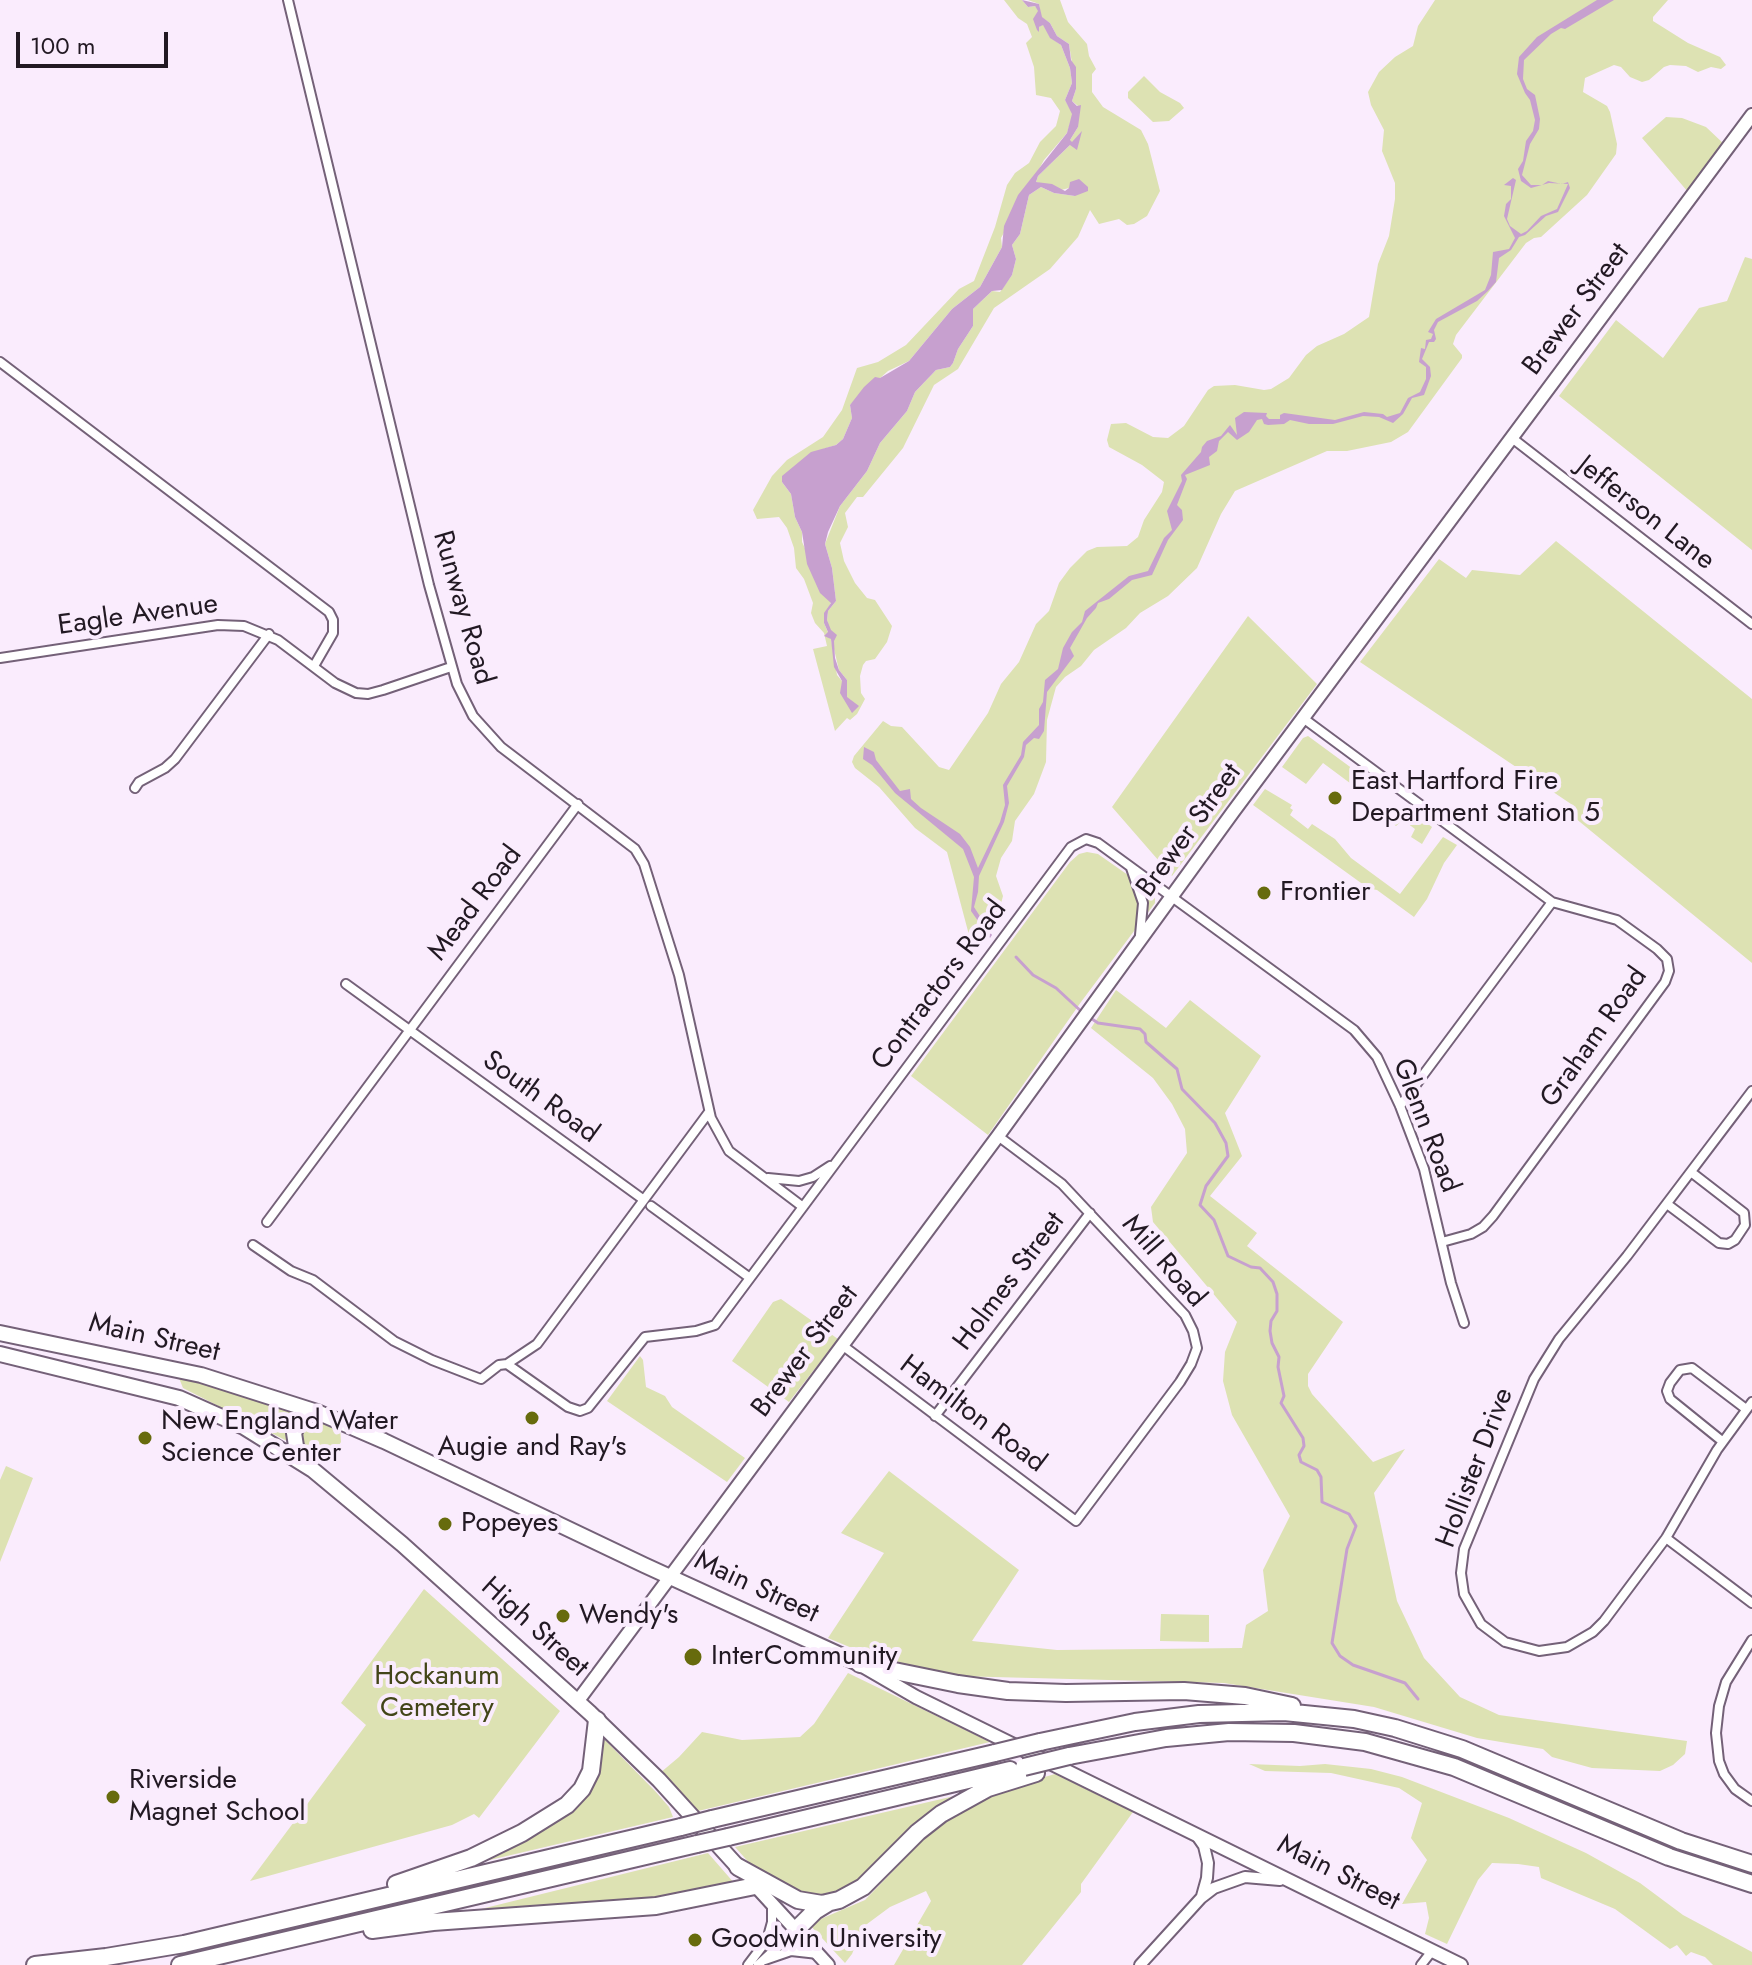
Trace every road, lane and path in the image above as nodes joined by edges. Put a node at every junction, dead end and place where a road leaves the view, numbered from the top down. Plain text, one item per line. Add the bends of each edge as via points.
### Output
1 (288, 0) edge
2 (1752, 115) edge
3 (0, 362) edge
4 (1512, 438) junction
5 (1752, 624) edge
6 (269, 634) junction
7 (0, 658) edge
8 (314, 666) junction
9 (451, 667) junction
10 (1303, 718) junction
11 (135, 788) dead end
12 (578, 804) junction
13 (1130, 867) junction
14 (1171, 896) junction
15 (1552, 902) junction
16 (1139, 941) junction
17 (346, 984) dead end
18 (409, 1030) junction
19 (1752, 1091) edge
20 (1400, 1106) junction
21 (709, 1112) junction
22 (998, 1136) junction
23 (837, 1161) junction
24 (1691, 1172) junction
25 (760, 1176) junction
26 (648, 1203) junction
27 (1667, 1204) junction
28 (803, 1207) junction
29 (1090, 1213) junction
30 (267, 1222) dead end
31 (1442, 1242) junction
32 (253, 1245) dead end
33 (750, 1278) junction
34 (1464, 1323) dead end
35 (0, 1333) edge
36 (842, 1345) junction
37 (0, 1354) edge
38 (507, 1364) junction
39 (166, 1366) junction
40 (158, 1391) junction
41 (1749, 1405) edge
42 (317, 1412) junction
43 (935, 1416) junction
44 (1722, 1441) junction
45 (306, 1465) junction
46 (1076, 1521) joint
47 (1666, 1538) junction
48 (670, 1577) junction
49 (1752, 1603) edge
50 (1752, 1640) edge
51 (860, 1664) junction
52 (577, 1702) junction
53 (1312, 1714) junction
54 (597, 1720) junction
55 (1030, 1770) junction
56 (1752, 1801) edge
57 (1191, 1832) junction
58 (1752, 1864) edge
59 (738, 1867) junction
60 (1752, 1884) edge
61 (755, 1886) junction
62 (1301, 1887) junction
63 (1201, 1898) junction
64 (829, 1903) junction
65 (772, 1904) junction
66 (348, 1905) junction
67 (796, 1930) junction
68 (311, 1935) junction
69 (1432, 1951) junction
70 (818, 1954) junction
71 (761, 1962) edge
72 (35, 1965) edge
73 (180, 1965) edge
74 (748, 1965) edge
75 (828, 1965) edge
76 (1140, 1965) edge
77 (1421, 1965) edge
78 (1461, 1965) edge

1 - 9 street, Runway Road
2 - 4 main road, Brewer Street
3 - 8 street via 329,612 332,638
4 - 5 street, Jefferson Lane
4 - 10 main road, Brewer Street
6 - 7 street, Eagle Avenue via 218,625
6 - 8 street, Eagle Avenue
6 - 11 street via 175,759
8 - 9 street, Eagle Avenue via 348,690 368,694
9 - 12 street, Runway Road via 473,716 501,747
10 - 14 main road, Brewer Street
10 - 15 street, Graham Road
12 - 18 street, Mead Road
12 - 21 street, Runway Road via 628,841 644,864 679,975
13 - 14 street, Contractors Road
13 - 16 street via 1143,903
13 - 23 street, Contractors Road via 1092,840 1071,847
14 - 16 main road, Brewer Street
14 - 20 street, Glenn Road via 1354,1030 1377,1057
15 - 20 street
15 - 31 street, Graham Road via 1617,920 1657,949 1669,971 1493,1216 1471,1234
16 - 22 main road, Brewer Street
17 - 18 street, South Road
18 - 26 street, South Road
18 - 30 street, Mead Road
19 - 24 street, Hollister Drive
20 - 31 street, Glenn Road via 1424,1169
21 - 25 street, Runway Road via 729,1151
21 - 26 street
22 - 29 street, Mill Road via 1062,1184
22 - 36 main road, Brewer Street
23 - 25 street via 799,1181
23 - 28 street, Contractors Road
24 - 27 street, Hollister Drive
24 - 27 street via 1744,1213 1746,1223 1735,1240 1719,1243
25 - 28 street, Runway Road
26 - 33 street, South Road
26 - 38 street via 537,1344
27 - 47 street, Hollister Drive via 1559,1339 1534,1379 1466,1542 1461,1567 1464,1594 1481,1624 1500,1639 1532,1650 1562,1649 1600,1626
28 - 33 street, Contractors Road
29 - 43 street, Holmes Street
29 - 46 street, Mill Road via 1185,1315 1197,1348 1180,1382
31 - 34 street, Glenn Road
32 - 38 street via 313,1280 394,1341 432,1360 481,1379
33 - 38 street, Contractors Road via 715,1325 645,1337 588,1408 580,1411
35 - 39 main road, Main Street
36 - 43 street, Hamilton Road
36 - 48 main road, Brewer Street
37 - 40 main road, Main Street
39 - 40 main road
39 - 42 main road, Main Street
40 - 45 main road, High Street via 230,1420
41 - 44 street, Hollister Drive
41 - 44 street, Hollister Drive via 1692,1368 1680,1370 1670,1383 1670,1399
42 - 45 main road via 300,1421 294,1433
42 - 48 main road, Main Street
43 - 46 street, Hamilton Road
44 - 47 street, Hollister Drive
45 - 52 main road, High Street via 372,1517
47 - 49 street
48 - 51 main road, Main Street
48 - 52 main road, Brewer Street
50 - 56 street via 1726,1682 1716,1733 1724,1774
51 - 53 highway via 1008,1691 1231,1694
51 - 57 main road, Main Street via 916,1697
52 - 54 main road, High Street
53 - 58 highway via 1445,1743 1681,1841
53 - 66 highway, bridge via 1192,1714 1119,1725
54 - 59 main road, High Street
54 - 66 highway via 588,1778 559,1811 471,1858
55 - 60 highway, bridge via 1166,1738 1238,1731 1371,1743 1445,1764 1661,1854
55 - 64 highway via 941,1814 863,1887
55 - 68 highway, bridge
57 - 62 main road, Main Street
57 - 63 street via 1207,1858
59 - 61 main road, High Street
59 - 64 highway via 794,1899
61 - 65 main road, High Street
61 - 68 highway via 656,1906
62 - 63 street via 1245,1877 1219,1884
62 - 69 main road, Main Street
63 - 76 street
64 - 67 highway
65 - 67 main road, High Street
65 - 74 street via 767,1940
66 - 72 highway via 154,1949
67 - 70 main road, High Street
67 - 71 street
68 - 73 highway
69 - 77 street
69 - 78 main road, Main Street
70 - 71 street via 791,1951
70 - 75 main road, High Street

